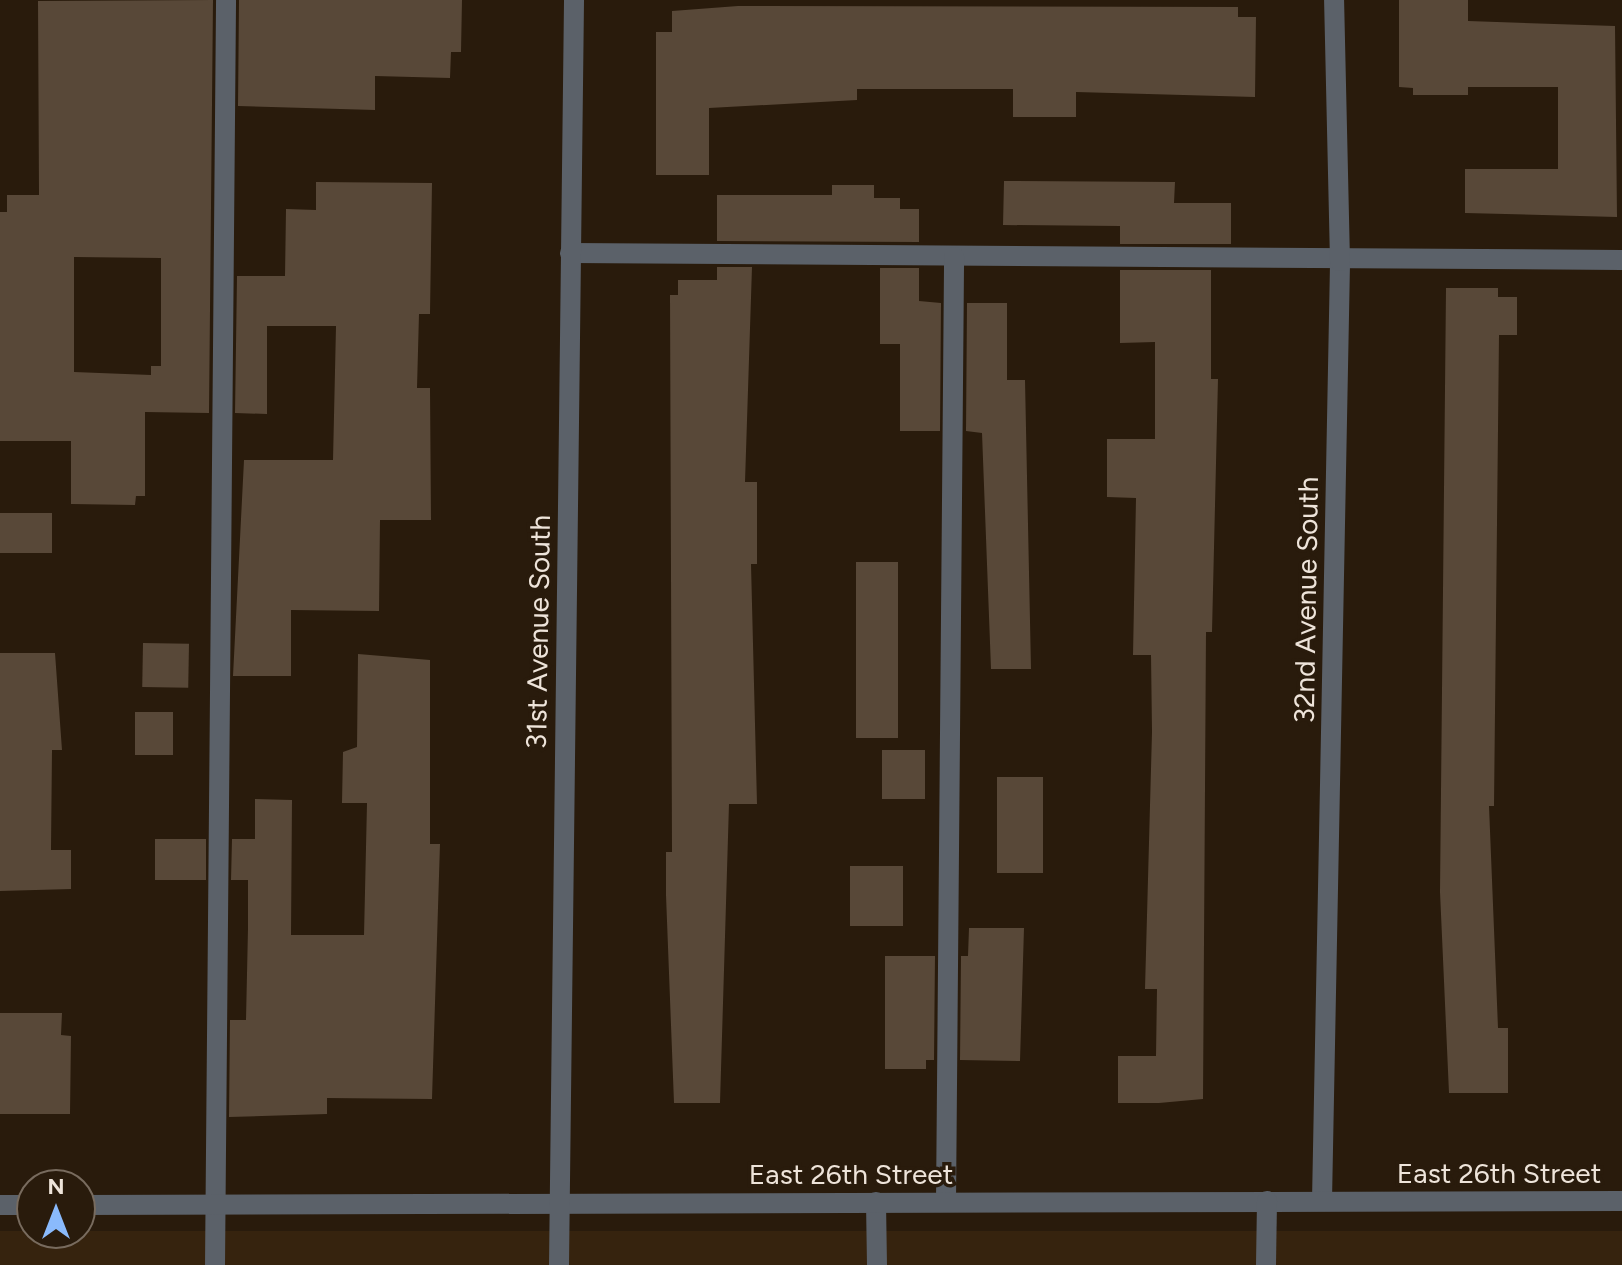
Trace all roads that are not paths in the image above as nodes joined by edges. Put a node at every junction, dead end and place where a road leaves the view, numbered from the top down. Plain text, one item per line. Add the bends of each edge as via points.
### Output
1 (226, 0) edge
2 (574, 0) edge
3 (1334, 0) edge
4 (570, 253) junction
5 (954, 257) junction
6 (1622, 260) edge
7 (1340, 261) junction
8 (1267, 1201) junction
9 (1322, 1201) junction
10 (1622, 1201) edge
11 (876, 1202) junction
12 (946, 1202) junction
13 (559, 1203) junction
14 (216, 1204) junction
15 (96, 1205) edge
16 (215, 1265) edge
17 (559, 1265) edge
18 (877, 1265) edge
19 (1266, 1265) edge

1 - 14 street
2 - 4 street, 31st Avenue South
3 - 7 street, 32nd Avenue South
4 - 5 street
4 - 13 street, 31st Avenue South
5 - 7 street
5 - 12 street
6 - 7 street
7 - 9 street, 32nd Avenue South
8 - 9 street, East 26th Street
8 - 12 street, East 26th Street
8 - 19 street
9 - 10 street, East 26th Street
11 - 12 street, East 26th Street
11 - 13 street, East 26th Street
11 - 18 street
13 - 14 street, East 26th Street
13 - 17 street, 31st Avenue South
14 - 15 street, East 26th Street
14 - 16 street

